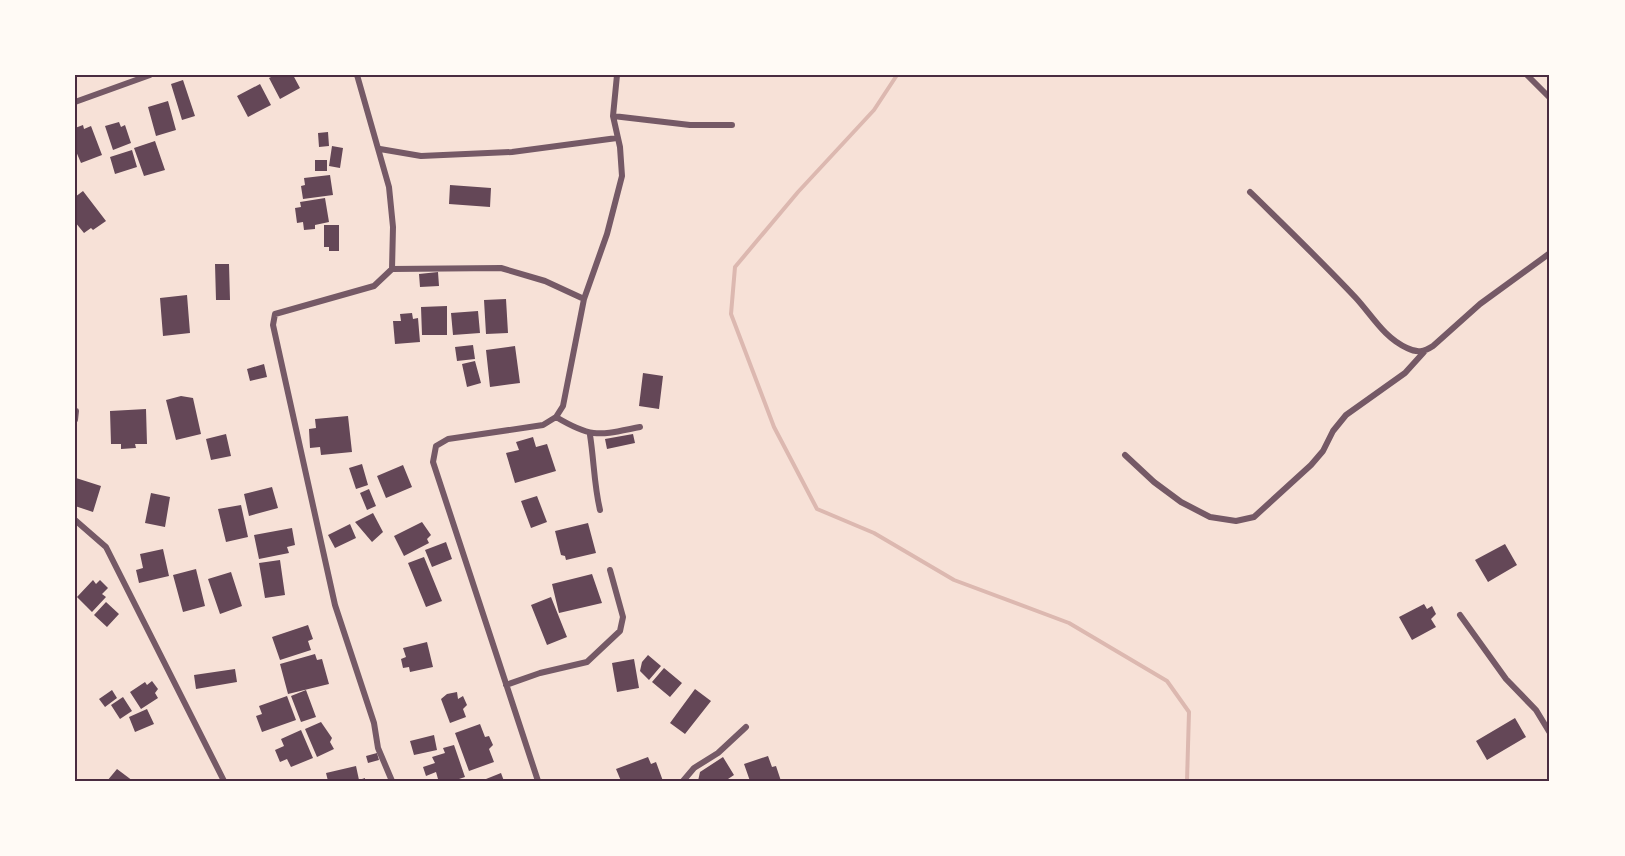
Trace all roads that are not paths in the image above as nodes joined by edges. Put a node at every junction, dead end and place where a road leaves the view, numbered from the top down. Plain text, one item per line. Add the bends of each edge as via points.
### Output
1 (150, 75) edge
2 (357, 75) edge
3 (617, 75) edge
4 (1527, 75) edge
5 (1550, 98) edge
6 (75, 102) edge
7 (614, 116) junction
8 (732, 125) dead end
9 (616, 138) junction
10 (380, 149) junction
11 (1251, 192) dead end
12 (1550, 253) edge
13 (392, 269) junction
14 (584, 299) junction
15 (1424, 351) junction
16 (76, 411) edge
17 (556, 417) junction
18 (75, 420) edge
19 (640, 427) dead end
20 (590, 435) junction
21 (1125, 454) dead end
22 (600, 510) dead end
23 (75, 520) edge
24 (610, 570) dead end
25 (1460, 615) dead end
26 (506, 685) junction
27 (746, 727) dead end
28 (1550, 733) edge
29 (224, 781) edge
30 (392, 781) edge
31 (538, 781) edge
32 (683, 781) edge

1 - 6 street
2 - 10 street
3 - 7 street
4 - 5 street
7 - 8 street via 690,125
7 - 9 street
9 - 10 street via 512,152 421,156
9 - 14 street via 622,176
10 - 13 street via 390,197
11 - 15 street via 1389,336 1406,348
12 - 15 street
13 - 14 street via 501,268 545,281
13 - 30 street via 374,286 275,314 273,324 335,605 374,723 378,748
14 - 17 street via 563,406
15 - 21 street via 1398,378 1346,415 1311,465 1254,517 1236,521 1210,517 1154,482
16 - 18 street
17 - 20 street
17 - 26 street via 543,425 448,439 436,446 434,462 440,488
19 - 20 street
20 - 22 street
23 - 29 street via 106,547
24 - 26 street via 623,617 620,631 587,662
25 - 28 street
26 - 31 street
27 - 32 street

